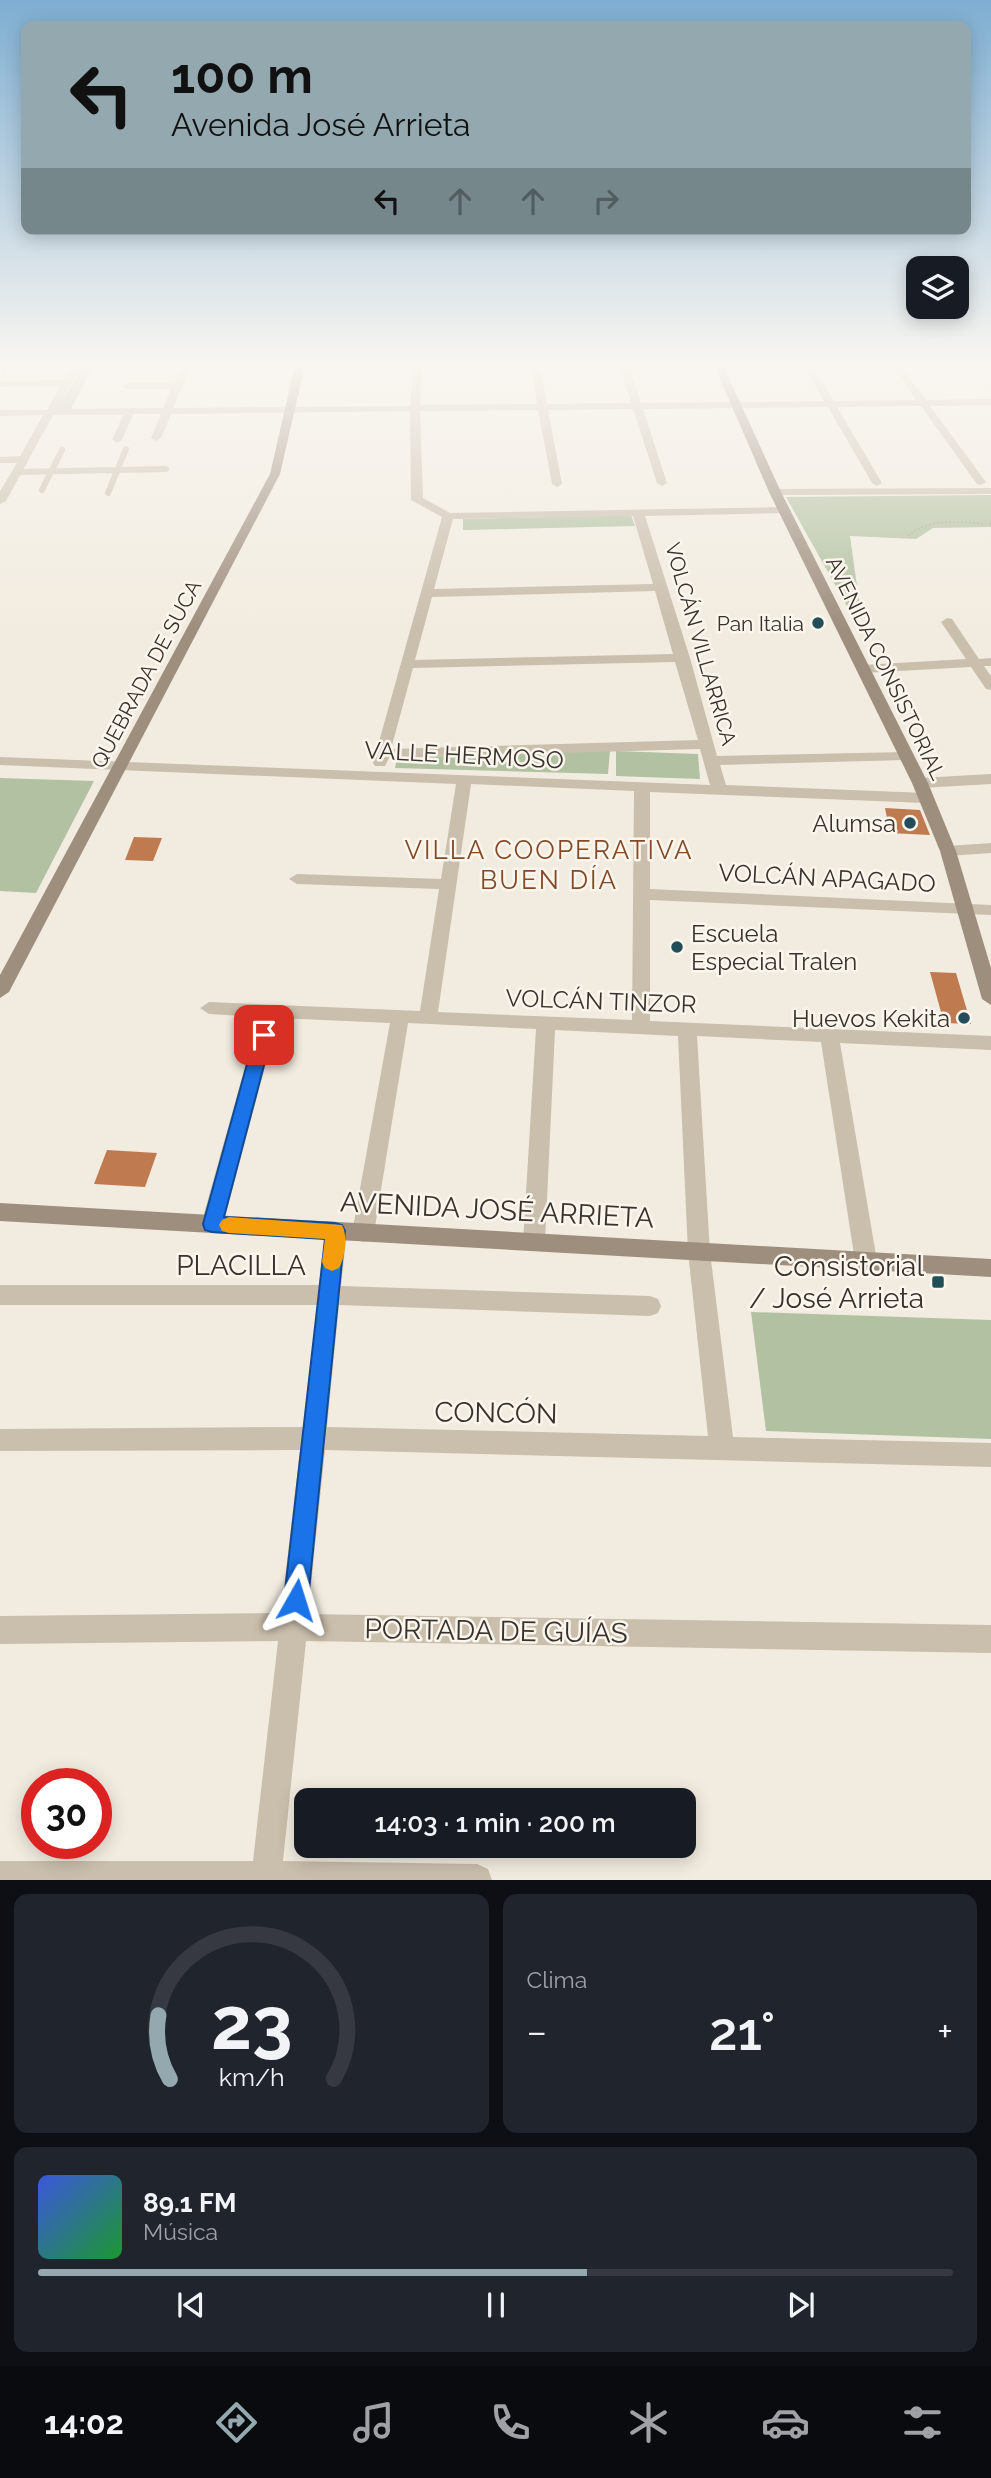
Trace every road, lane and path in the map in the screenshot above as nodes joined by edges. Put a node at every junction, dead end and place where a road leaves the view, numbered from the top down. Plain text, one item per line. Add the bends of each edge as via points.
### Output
1 (28, 453) edge
2 (61, 453) edge
3 (124, 453) edge
4 (281, 453) edge
5 (415, 453) edge
6 (551, 453) edge
7 (653, 453) edge
8 (757, 453) edge
9 (859, 453) edge
10 (960, 453) edge
11 (25, 459) junction
12 (0, 460) edge
13 (166, 469) dead end
14 (117, 470) junction
15 (51, 471) junction
16 (16, 476) junction
17 (0, 482) edge
18 (662, 482) dead end
19 (981, 482) dead end
20 (877, 483) dead end
21 (556, 484) dead end
22 (42, 490) dead end
23 (991, 491) edge
24 (775, 492) junction
25 (108, 493) dead end
26 (0, 501) edge
27 (785, 510) junction
28 (638, 513) junction
29 (448, 516) junction
30 (991, 524) edge
31 (908, 536) dead end
32 (662, 587) junction
33 (427, 593) junction
34 (947, 622) dead end
35 (683, 658) junction
36 (975, 663) junction
37 (991, 663) edge
38 (407, 664) junction
39 (863, 669) junction
40 (991, 686) edge
41 (708, 744) junction
42 (383, 754) junction
43 (906, 756) junction
44 (0, 761) edge
45 (712, 761) junction
46 (121, 765) junction
47 (377, 774) junction
48 (464, 778) junction
49 (991, 779) edge
50 (920, 783) junction
51 (642, 785) junction
52 (719, 788) junction
53 (926, 798) junction
54 (991, 848) edge
55 (948, 851) junction
56 (297, 879) dead end
57 (448, 884) junction
58 (643, 894) junction
59 (966, 910) junction
60 (991, 910) edge
61 (0, 992) edge
62 (991, 999) edge
63 (209, 1008) dead end
64 (270, 1011) junction
65 (400, 1017) junction
66 (428, 1018) junction
67 (546, 1023) junction
68 (641, 1027) junction
69 (687, 1029) junction
70 (829, 1036) junction
71 (991, 1043) edge
72 (0, 1212) edge
73 (212, 1224) junction
74 (335, 1231) junction
75 (363, 1233) junction
76 (534, 1242) junction
77 (699, 1252) junction
78 (866, 1261) junction
79 (991, 1268) edge
80 (0, 1295) edge
81 (328, 1295) junction
82 (650, 1306) dead end
83 (313, 1438) junction
84 (0, 1440) edge
85 (722, 1448) junction
86 (991, 1455) edge
87 (293, 1627) junction
88 (0, 1630) edge
89 (991, 1639) edge
90 (0, 1877) edge
91 (266, 1878) edge
92 (477, 1880) edge

1 - 11 street
2 - 15 lane
3 - 14 lane
4 - 46 street, QUEBRADA DE SUCA via 275,474
5 - 29 street via 416,500
6 - 21 street
7 - 18 street
8 - 24 street, AVENIDA CONSISTORIAL
9 - 20 street
10 - 19 street
11 - 12 street
11 - 16 street
13 - 14 lane
14 - 15 lane
14 - 25 lane
15 - 16 lane
15 - 22 lane
16 - 17 street
16 - 26 street
23 - 24 street
24 - 27 street, AVENIDA CONSISTORIAL
27 - 28 street
27 - 39 street, AVENIDA CONSISTORIAL
28 - 29 street
28 - 32 street, VOLCÁN VILLARRICA
29 - 33 street
30 - 31 path via 931,525
32 - 33 street
32 - 35 street, VOLCÁN VILLARRICA
33 - 38 street
34 - 36 street
35 - 38 street
35 - 41 street, VOLCÁN VILLARRICA
36 - 37 street
36 - 39 street
36 - 40 street
38 - 42 street
39 - 43 street, AVENIDA CONSISTORIAL
41 - 42 street, VALLE HERMOSO
41 - 45 street, VOLCÁN VILLARRICA
42 - 47 street
43 - 45 street
43 - 50 street, AVENIDA CONSISTORIAL
44 - 46 street, VALLE HERMOSO
45 - 52 street, VOLCÁN VILLARRICA
46 - 47 street, VALLE HERMOSO
46 - 61 street, QUEBRADA DE SUCA
47 - 48 street, VALLE HERMOSO
48 - 51 street, VALLE HERMOSO
48 - 57 street
49 - 50 street
50 - 53 street, AVENIDA CONSISTORIAL
51 - 52 street, VALLE HERMOSO
51 - 58 street
52 - 53 street, VALLE HERMOSO
53 - 55 street, AVENIDA CONSISTORIAL
54 - 55 street
55 - 59 street, AVENIDA CONSISTORIAL
56 - 57 street
57 - 66 street
58 - 59 street, VOLCÁN APAGADO
58 - 68 street
59 - 60 street, VOLCÁN APAGADO
59 - 62 street, AVENIDA CONSISTORIAL
63 - 64 street, VOLCÁN TINZOR
64 - 65 street, VOLCÁN TINZOR
64 - 73 street
65 - 66 street, VOLCÁN TINZOR
65 - 75 street
66 - 67 street, VOLCÁN TINZOR
67 - 68 street, VOLCÁN TINZOR
67 - 76 street
68 - 69 street, VOLCÁN TINZOR
69 - 70 street, VOLCÁN TINZOR
69 - 77 street
70 - 71 street, VOLCÁN TINZOR
70 - 78 street
72 - 73 street, AVENIDA JOSÉ ARRIETA
73 - 74 street, AVENIDA JOSÉ ARRIETA
74 - 75 street, AVENIDA JOSÉ ARRIETA
74 - 81 street
75 - 76 street, AVENIDA JOSÉ ARRIETA
76 - 77 street, AVENIDA JOSÉ ARRIETA
77 - 78 street, AVENIDA JOSÉ ARRIETA
77 - 85 street
78 - 79 street, AVENIDA JOSÉ ARRIETA
80 - 81 street, PLACILLA
81 - 82 street, PLACILLA
81 - 83 street
83 - 84 street, CONCÓN
83 - 85 street, CONCÓN
83 - 87 street
85 - 86 street, CONCÓN
87 - 88 street, PORTADA DE GUÍAS
87 - 89 street, PORTADA DE GUÍAS
87 - 91 street
90 - 91 street
91 - 92 street

